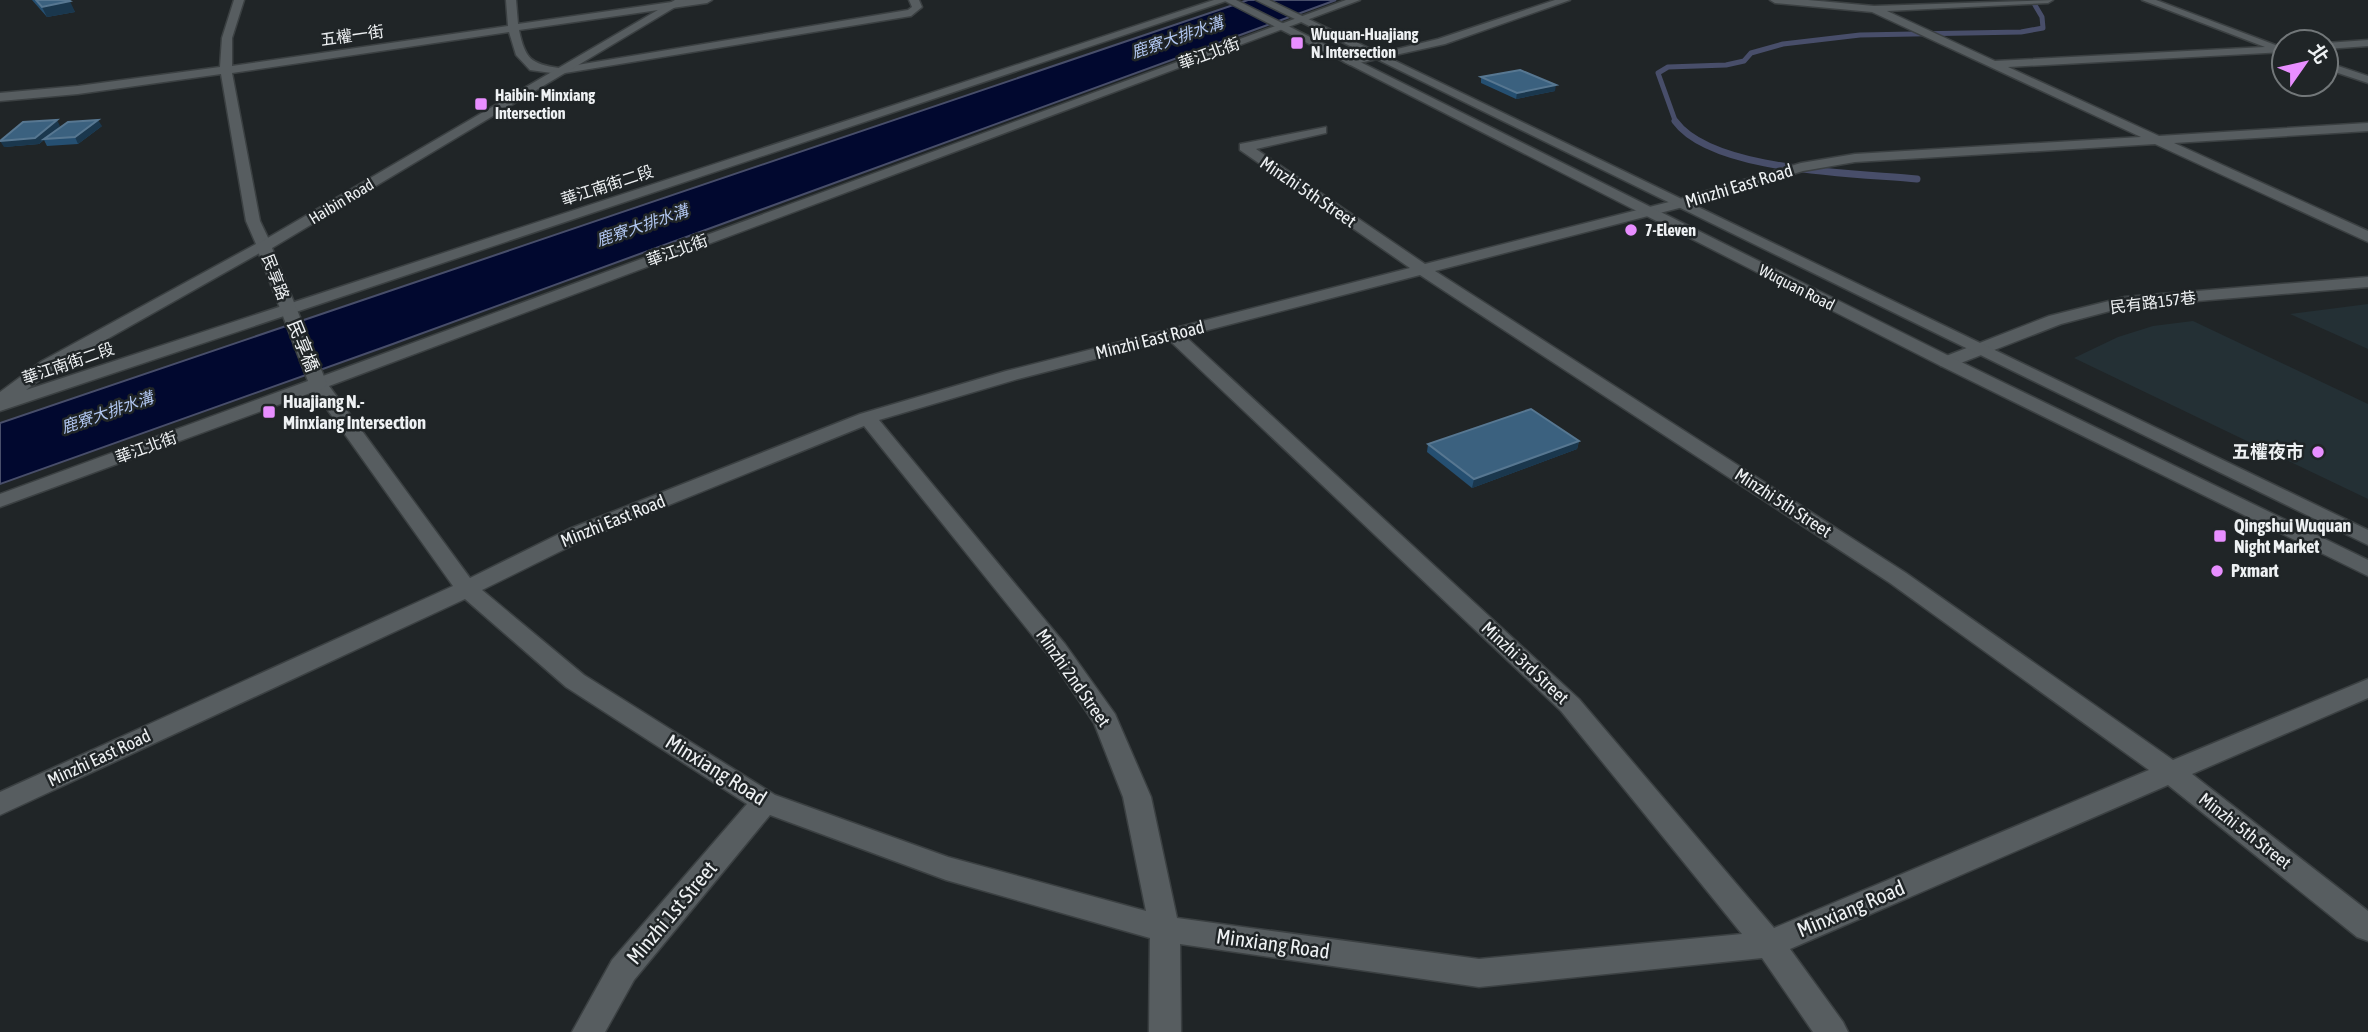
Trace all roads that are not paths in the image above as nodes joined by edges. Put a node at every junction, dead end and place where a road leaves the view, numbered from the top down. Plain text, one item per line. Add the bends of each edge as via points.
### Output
1 (253, 0) edge
2 (511, 0) edge
3 (707, 0) edge
4 (914, 0) edge
5 (1261, 0) edge
6 (1355, 0) edge
7 (1564, 0) edge
8 (1775, 0) edge
9 (2048, 0) edge
10 (2147, 0) edge
11 (239, 1) edge
12 (1229, 1) edge
13 (678, 2) edge
14 (1874, 9) junction
15 (1288, 22) junction
16 (513, 27) junction
17 (2368, 43) edge
18 (2270, 44) edge
19 (2340, 45) edge
20 (2270, 50) edge
21 (1374, 56) junction
22 (1350, 62) junction
23 (1994, 65) junction
24 (226, 69) junction
25 (2340, 70) edge
26 (559, 71) junction
27 (2368, 80) edge
28 (0, 97) edge
29 (2368, 127) edge
30 (1322, 130) dead end
31 (2157, 141) junction
32 (1678, 204) junction
33 (1647, 212) junction
34 (2368, 237) edge
35 (264, 246) junction
36 (1423, 270) junction
37 (2368, 282) edge
38 (287, 308) junction
39 (1174, 335) junction
40 (1979, 348) junction
41 (1947, 362) junction
42 (318, 384) junction
43 (0, 403) edge
44 (867, 418) junction
45 (0, 500) edge
46 (2368, 538) edge
47 (2368, 569) edge
48 (467, 589) junction
49 (2368, 688) edge
50 (2171, 772) junction
51 (765, 802) junction
52 (0, 804) edge
53 (2368, 928) edge
54 (1165, 929) junction
55 (1769, 944) junction
56 (588, 1032) edge
57 (1165, 1032) edge
58 (1832, 1032) edge

1 - 11 street
2 - 16 street
3 - 13 street, 五權一街
4 - 26 street via 917,7 911,13
5 - 15 street, Wuquan Road
6 - 15 street, 華江北街
7 - 21 street via 1441,42
8 - 14 street
9 - 14 street
10 - 18 street
11 - 24 street, 民享路 via 227,38
12 - 15 street, Wuquan Road
12 - 38 street, 華江南街二段
13 - 16 street, 五權一街
13 - 26 street, Haibin Road
14 - 23 street
15 - 21 street, Wuquan Road
15 - 22 street, Wuquan Road
15 - 42 street, 華江北街
16 - 24 street, 五權一街
16 - 26 street via 527,64
17 - 19 street
20 - 23 street
21 - 22 street
21 - 32 street, Wuquan Road
22 - 33 street, Wuquan Road
23 - 31 street
24 - 28 street, 五權一街
24 - 35 street, 民享路 via 253,221
25 - 27 street
26 - 35 street, Haibin Road
29 - 31 street, Minzhi East Road
30 - 36 street, Minzhi 5th Street via 1245,147
31 - 32 street, Minzhi East Road via 1855,158 1801,167
31 - 34 street
32 - 33 street, Minzhi East Road
32 - 40 street, Wuquan Road
33 - 36 street, Minzhi East Road
33 - 41 street, Wuquan Road
35 - 38 street, 民享路
35 - 43 street, Haibin Road via 48,365
36 - 39 street, Minzhi East Road
36 - 50 street, Minzhi 5th Street via 1898,578
37 - 40 street, 民有路157巷 via 2125,302 2054,320
38 - 42 street, 民享橋
38 - 43 street, 華江南街二段
39 - 44 street, Minzhi East Road via 1012,375
39 - 55 street, Minzhi 3rd Street via 1570,705
40 - 41 street, 民有路157巷
40 - 46 street, Wuquan Road
41 - 47 street, Wuquan Road
42 - 45 street, 華江北街
42 - 48 street, Minxiang Road
44 - 48 street, Minzhi East Road via 578,534
44 - 54 street, Minzhi 2nd Street via 1056,650 1106,721 1137,797
48 - 51 street, Minxiang Road via 575,681
48 - 52 street, Minzhi East Road
49 - 50 street, Minxiang Road
50 - 53 street, Minzhi 5th Street
50 - 55 street, Minxiang Road
51 - 54 street, Minxiang Road via 946,868
51 - 56 street, Minzhi 1st Street via 623,970
54 - 55 street, Minxiang Road via 1479,973
54 - 57 street, Minzhi 2nd Street
55 - 58 street, Minzhi 3rd Street

